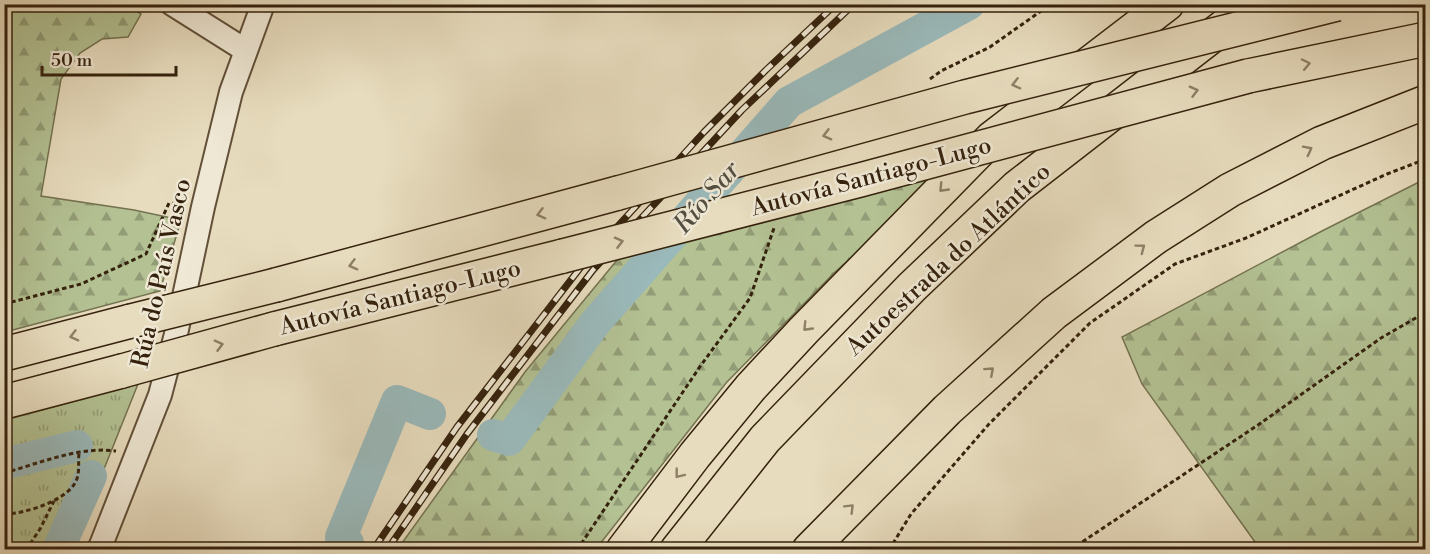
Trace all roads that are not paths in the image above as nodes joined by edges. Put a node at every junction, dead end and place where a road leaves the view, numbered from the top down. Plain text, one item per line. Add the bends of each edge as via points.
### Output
1 (172, 4) edge
2 (263, 4) edge
3 (1167, 4) edge
4 (1253, 4) edge
5 (1338, 4) edge
6 (1425, 39) edge
7 (245, 50) junction
8 (1425, 102) edge
9 (4, 354) edge
10 (815, 390) junction
11 (4, 402) edge
12 (99, 549) edge
13 (623, 549) edge
14 (677, 549) edge
15 (699, 549) edge
16 (809, 549) edge

1 - 7 street
2 - 7 street, Rúa do País Vasco
3 -> 13 highway, Autoestrada do Atlántico via 992,138 751,387
4 - 10 highway, Autoestrada do Atlántico via 1017,187 912,287
5 -> 9 highway, Autovía Santiago-Lugo, bridge via 965,97 276,285
11 -> 6 highway, Autovía Santiago-Lugo, bridge via 1248,76
7 - 12 street, Rúa do País Vasco via 231,92 160,395
16 -> 8 highway via 947,410 1054,313 1156,237 1230,190 1322,143
10 - 14 highway, Autoestrada do Atlántico via 765,439
10 - 15 highway

